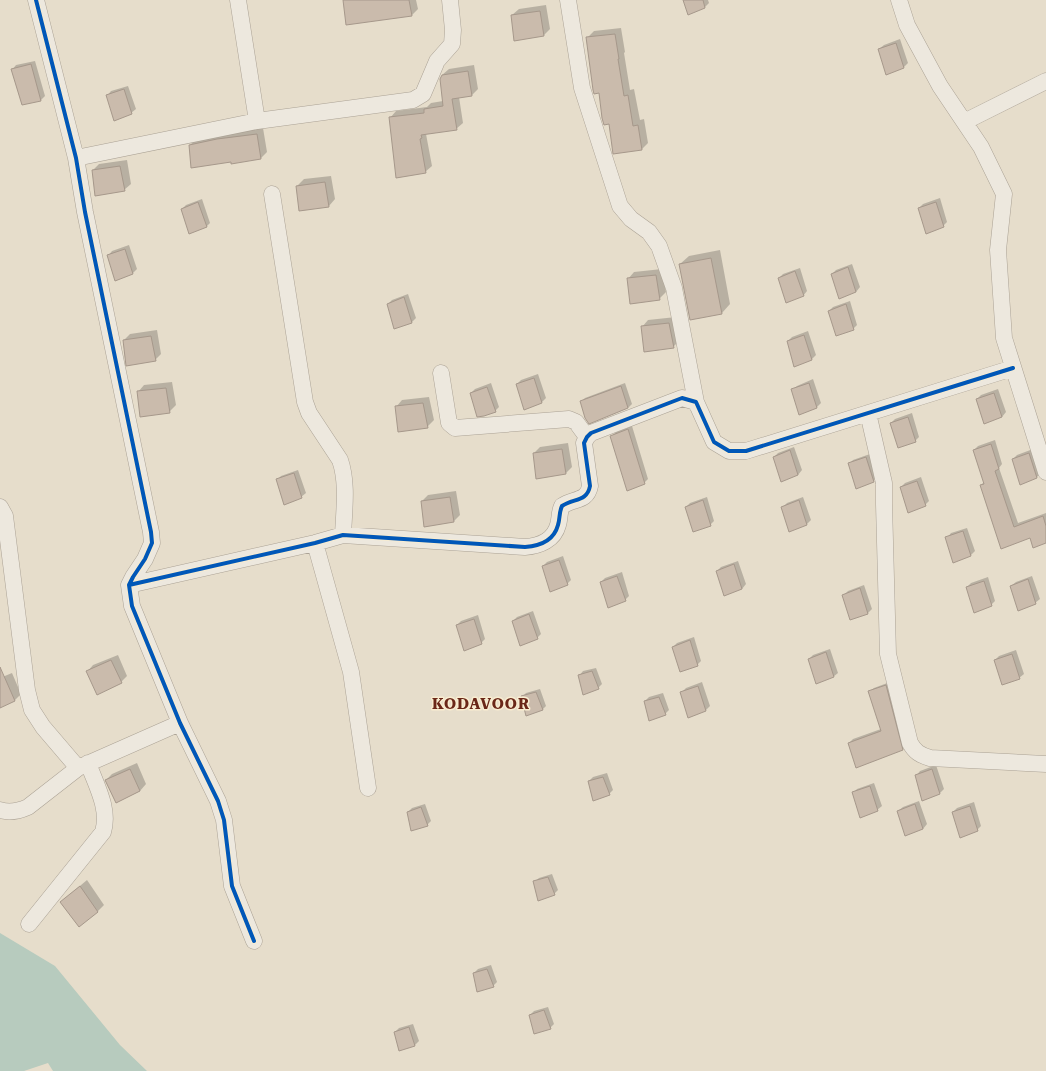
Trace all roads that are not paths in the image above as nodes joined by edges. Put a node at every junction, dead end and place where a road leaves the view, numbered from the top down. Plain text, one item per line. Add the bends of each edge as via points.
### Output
1 (36, 0) edge
2 (238, 0) edge
3 (450, 0) edge
4 (568, 0) edge
5 (899, 0) edge
6 (1046, 81) edge
7 (258, 121) junction
8 (964, 122) junction
9 (76, 158) junction
10 (272, 194) dead end
11 (1014, 368) junction
12 (441, 372) dead end
13 (696, 402) junction
14 (868, 413) junction
15 (587, 437) junction
16 (1046, 472) edge
17 (0, 507) edge
18 (343, 536) junction
19 (315, 543) junction
20 (130, 585) junction
21 (180, 723) junction
22 (1046, 764) edge
23 (83, 765) junction
24 (368, 788) dead end
25 (0, 810) edge
26 (29, 924) dead end
27 (254, 941) dead end

1 - 9 street
2 - 7 street
3 - 7 street via 452,44 437,61 422,94 413,100
4 - 13 street via 582,88 620,206 631,220 649,232 659,246 674,288
5 - 8 street via 907,25 940,86
6 - 8 street
7 - 9 street
8 - 11 street via 981,147 1004,194 998,250 1004,338
9 - 20 street via 151,532 152,543
10 - 18 street via 305,402 342,467
11 - 14 street
11 - 16 street
12 - 15 street via 449,424 455,428 569,419 576,422
13 - 14 street via 714,442 729,450 746,451
13 - 15 street via 682,398 591,433
14 - 22 street via 885,488 888,654 910,743 921,756 930,758
15 - 18 street via 584,443 589,491 586,497 562,506 558,526 552,537 535,546
17 - 23 street via 4,516 27,690 32,710 43,727
18 - 19 street
19 - 20 street
19 - 24 street via 351,672
20 - 21 street via 132,606
21 - 23 street
21 - 27 street via 218,801 224,820 232,886
23 - 25 street via 28,807 19,811
23 - 26 street via 105,812 104,832

